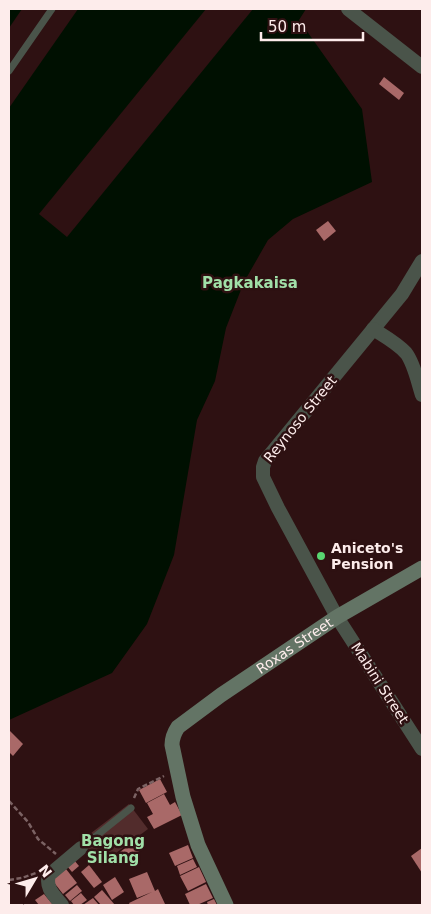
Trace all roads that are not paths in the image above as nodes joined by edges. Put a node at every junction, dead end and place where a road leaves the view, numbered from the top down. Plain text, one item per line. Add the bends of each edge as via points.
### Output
1 (52, 9) edge
2 (354, 10) edge
3 (422, 67) edge
4 (9, 71) edge
5 (422, 261) edge
6 (373, 329) junction
7 (422, 395) edge
8 (422, 568) edge
9 (337, 617) junction
10 (422, 748) edge
11 (131, 808) road end
12 (80, 848) joint
13 (62, 905) edge
14 (226, 905) edge

1 - 4 lane
2 - 3 street
5 - 6 street, Reynoso Street via 402,294
6 - 7 street via 407,354
6 - 9 street, Reynoso Street via 263,467 263,477 278,508
8 - 9 street, Roxas Street
9 - 10 street, Mabini Street
9 - 14 street, Roxas Street via 221,694 174,733 172,745 183,797 198,845
11 - 12 lane
12 - 13 street via 49,875 48,887

